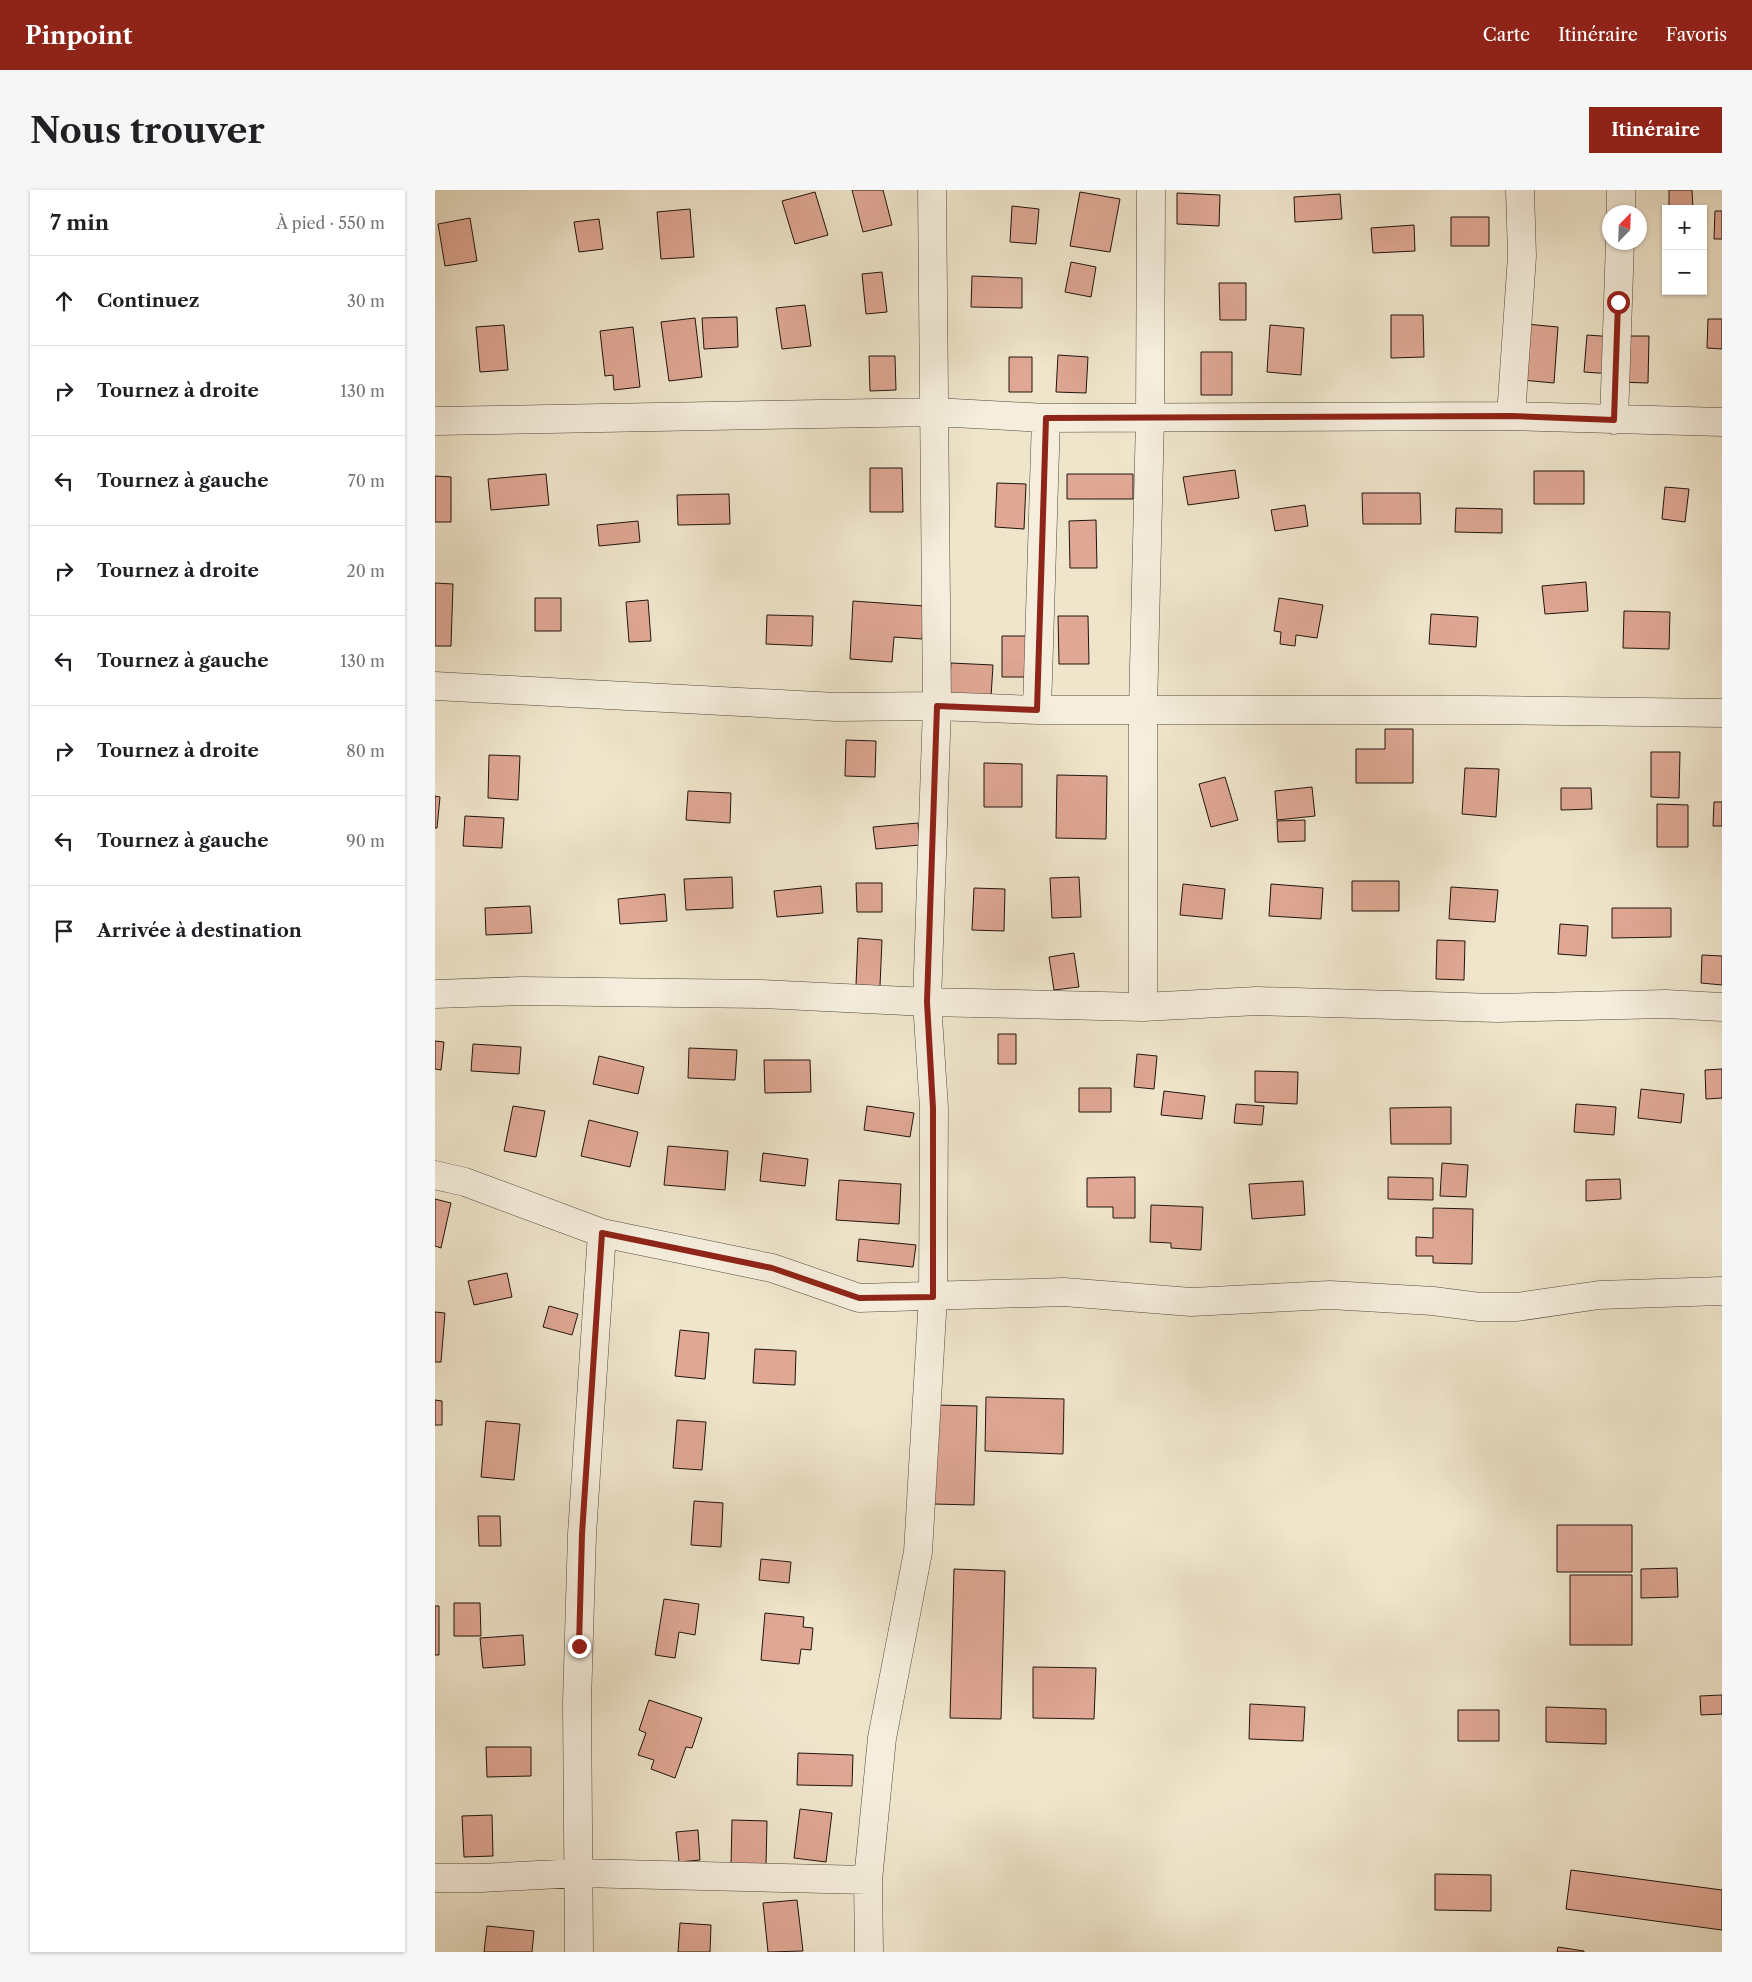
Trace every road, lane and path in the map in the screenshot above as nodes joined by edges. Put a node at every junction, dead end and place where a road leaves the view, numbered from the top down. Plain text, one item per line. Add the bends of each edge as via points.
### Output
1 (932, 190) edge
2 (1151, 190) edge
3 (1520, 190) edge
4 (1621, 190) edge
5 (1621, 205) edge
6 (1620, 250) edge
7 (935, 412) junction
8 (1511, 416) junction
9 (1046, 418) junction
10 (1150, 418) junction
11 (1614, 420) junction
12 (435, 421) edge
13 (1722, 422) edge
14 (435, 686) edge
15 (937, 706) junction
16 (1037, 710) junction
17 (1143, 710) junction
18 (1722, 713) edge
19 (435, 994) edge
20 (927, 1002) junction
21 (1143, 1007) junction
22 (1722, 1007) edge
23 (435, 1175) edge
24 (602, 1233) junction
25 (1722, 1291) edge
26 (933, 1297) junction
27 (579, 1873) junction
28 (435, 1878) edge
29 (868, 1880) junction
30 (579, 1952) edge
31 (869, 1952) edge

1 - 7 street
2 - 10 street
3 - 8 street via 1522,256
4 - 5 street
6 - 11 street
7 - 9 street
7 - 12 street
7 - 15 street
8 - 10 street
8 - 11 street
9 - 10 street
9 - 16 street
10 - 17 street
11 - 13 street
14 - 15 street via 836,707
15 - 16 street
15 - 20 street
16 - 17 street
17 - 18 street
17 - 21 street
19 - 20 street via 521,991 760,994
20 - 21 street
20 - 26 street via 933,1108
21 - 22 street via 1257,1001 1497,1008 1666,1004
23 - 24 street via 465,1182
24 - 26 street via 772,1268 859,1298
24 - 27 street via 582,1534 577,1702
25 - 26 street via 1599,1295 1517,1307 1330,1295 1191,1302 1064,1292
26 - 29 street via 918,1552 882,1738
27 - 28 street
27 - 29 street
27 - 30 street
29 - 31 street

